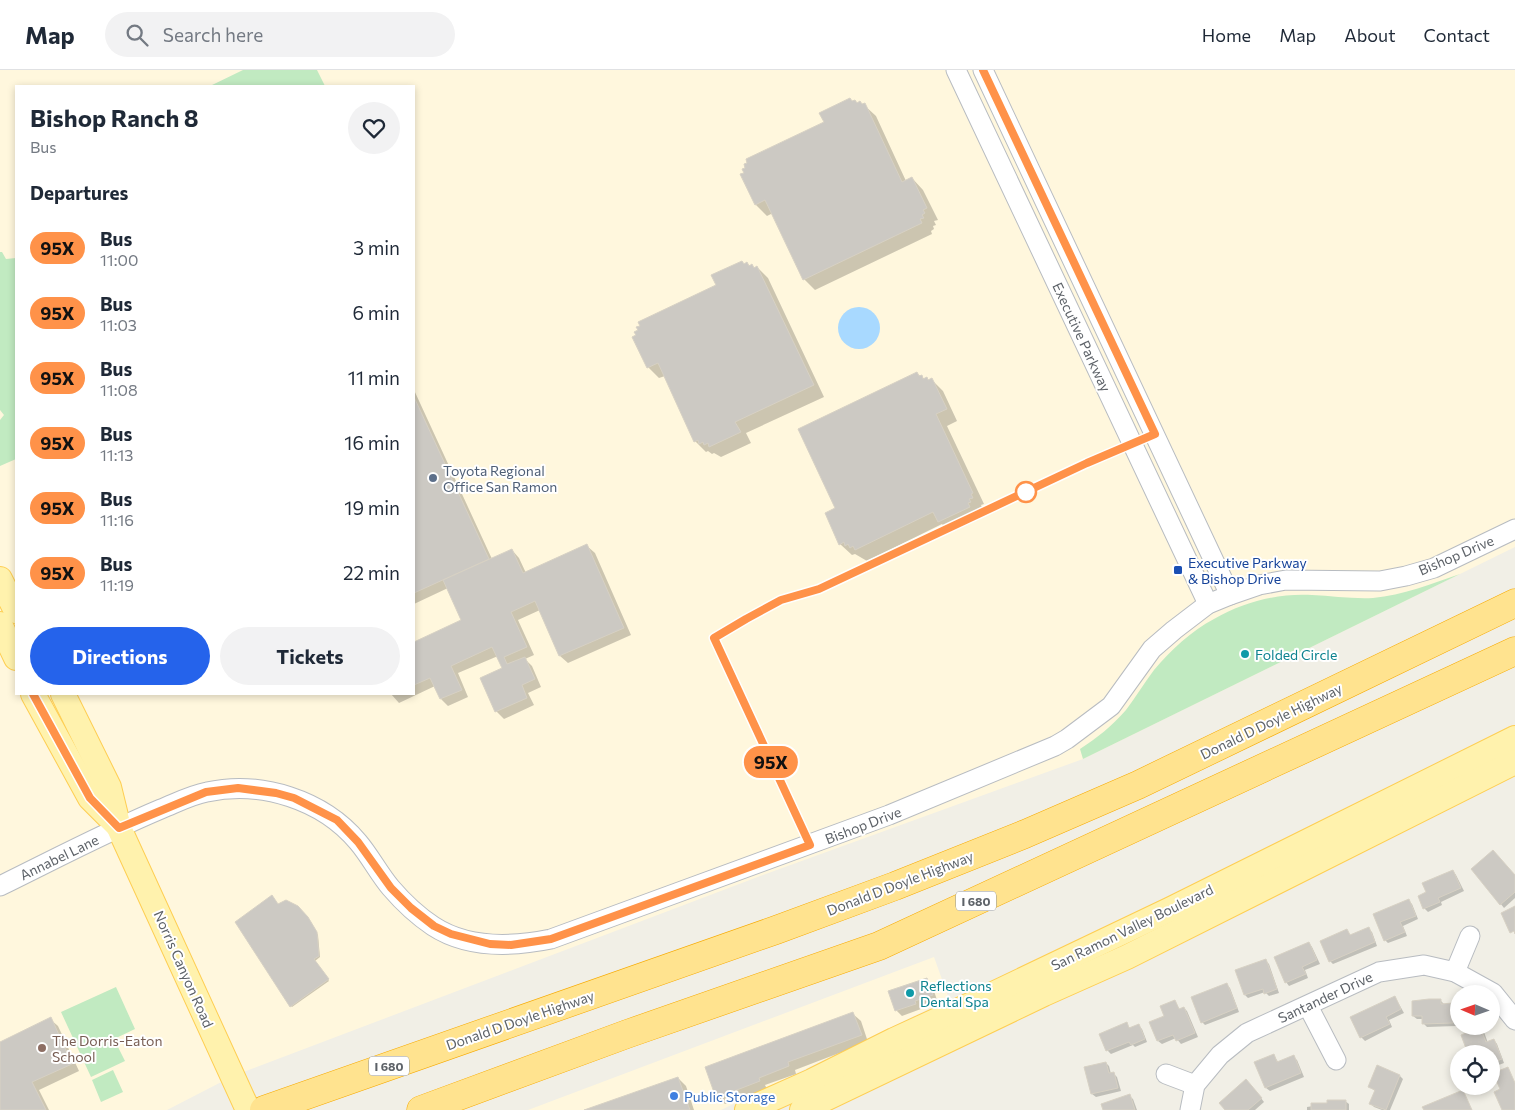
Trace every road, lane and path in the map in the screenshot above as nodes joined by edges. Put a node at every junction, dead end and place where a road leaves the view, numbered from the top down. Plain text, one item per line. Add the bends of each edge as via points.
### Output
1 (956, 70) edge
2 (983, 70) edge
3 (1515, 529) edge
4 (0, 579) edge
5 (1230, 595) junction
6 (1515, 603) edge
7 (1208, 604) junction
8 (15, 609) edge
9 (0, 624) edge
10 (1515, 651) edge
11 (15, 656) edge
12 (34, 695) edge
13 (63, 695) edge
14 (1515, 738) edge
15 (1515, 762) edge
16 (119, 828) junction
17 (0, 886) edge
18 (1470, 936) dead end
19 (1455, 972) junction
20 (1308, 1006) junction
21 (1515, 1020) edge
22 (1336, 1060) dead end
23 (1166, 1074) dead end
24 (1194, 1085) junction
25 (248, 1110) edge
26 (264, 1110) edge
27 (421, 1110) edge
28 (747, 1110) edge
29 (802, 1110) edge
30 (1190, 1110) edge

1 - 7 street, Executive Parkway
2 - 5 street, Executive Parkway
3 - 5 street, Bishop Drive via 1434,568 1406,576 1380,581 1286,580
4 - 8 main road
5 - 7 street, Bishop Drive
6 - 26 highway, Donald D Doyle Highway / I 680 via 1138,785 1025,834 776,930
7 - 16 street, Bishop Drive via 1152,649 1111,706 1055,746 880,819 551,939 511,945 490,944 434,926 391,888 358,842 337,820 294,798 276,793 238,788 206,792
9 - 11 main road
10 - 27 highway, I 680 via 879,946
12 - 16 main road, Norris Canyon Road via 90,798
13 - 16 main road, Norris Canyon Road via 108,787
14 - 28 main road, San Ramon Valley Boulevard via 1153,917
15 - 29 main road, San Ramon Valley Boulevard via 1127,957
16 - 17 street, Annabel Lane
16 - 25 main road, Norris Canyon Road
18 - 19 street
19 - 20 street, Santander Drive via 1424,965 1379,972
19 - 21 street, Santander Drive via 1493,993
20 - 22 street
20 - 24 street, Santander Drive via 1247,1033 1220,1055
23 - 24 street
24 - 30 street

